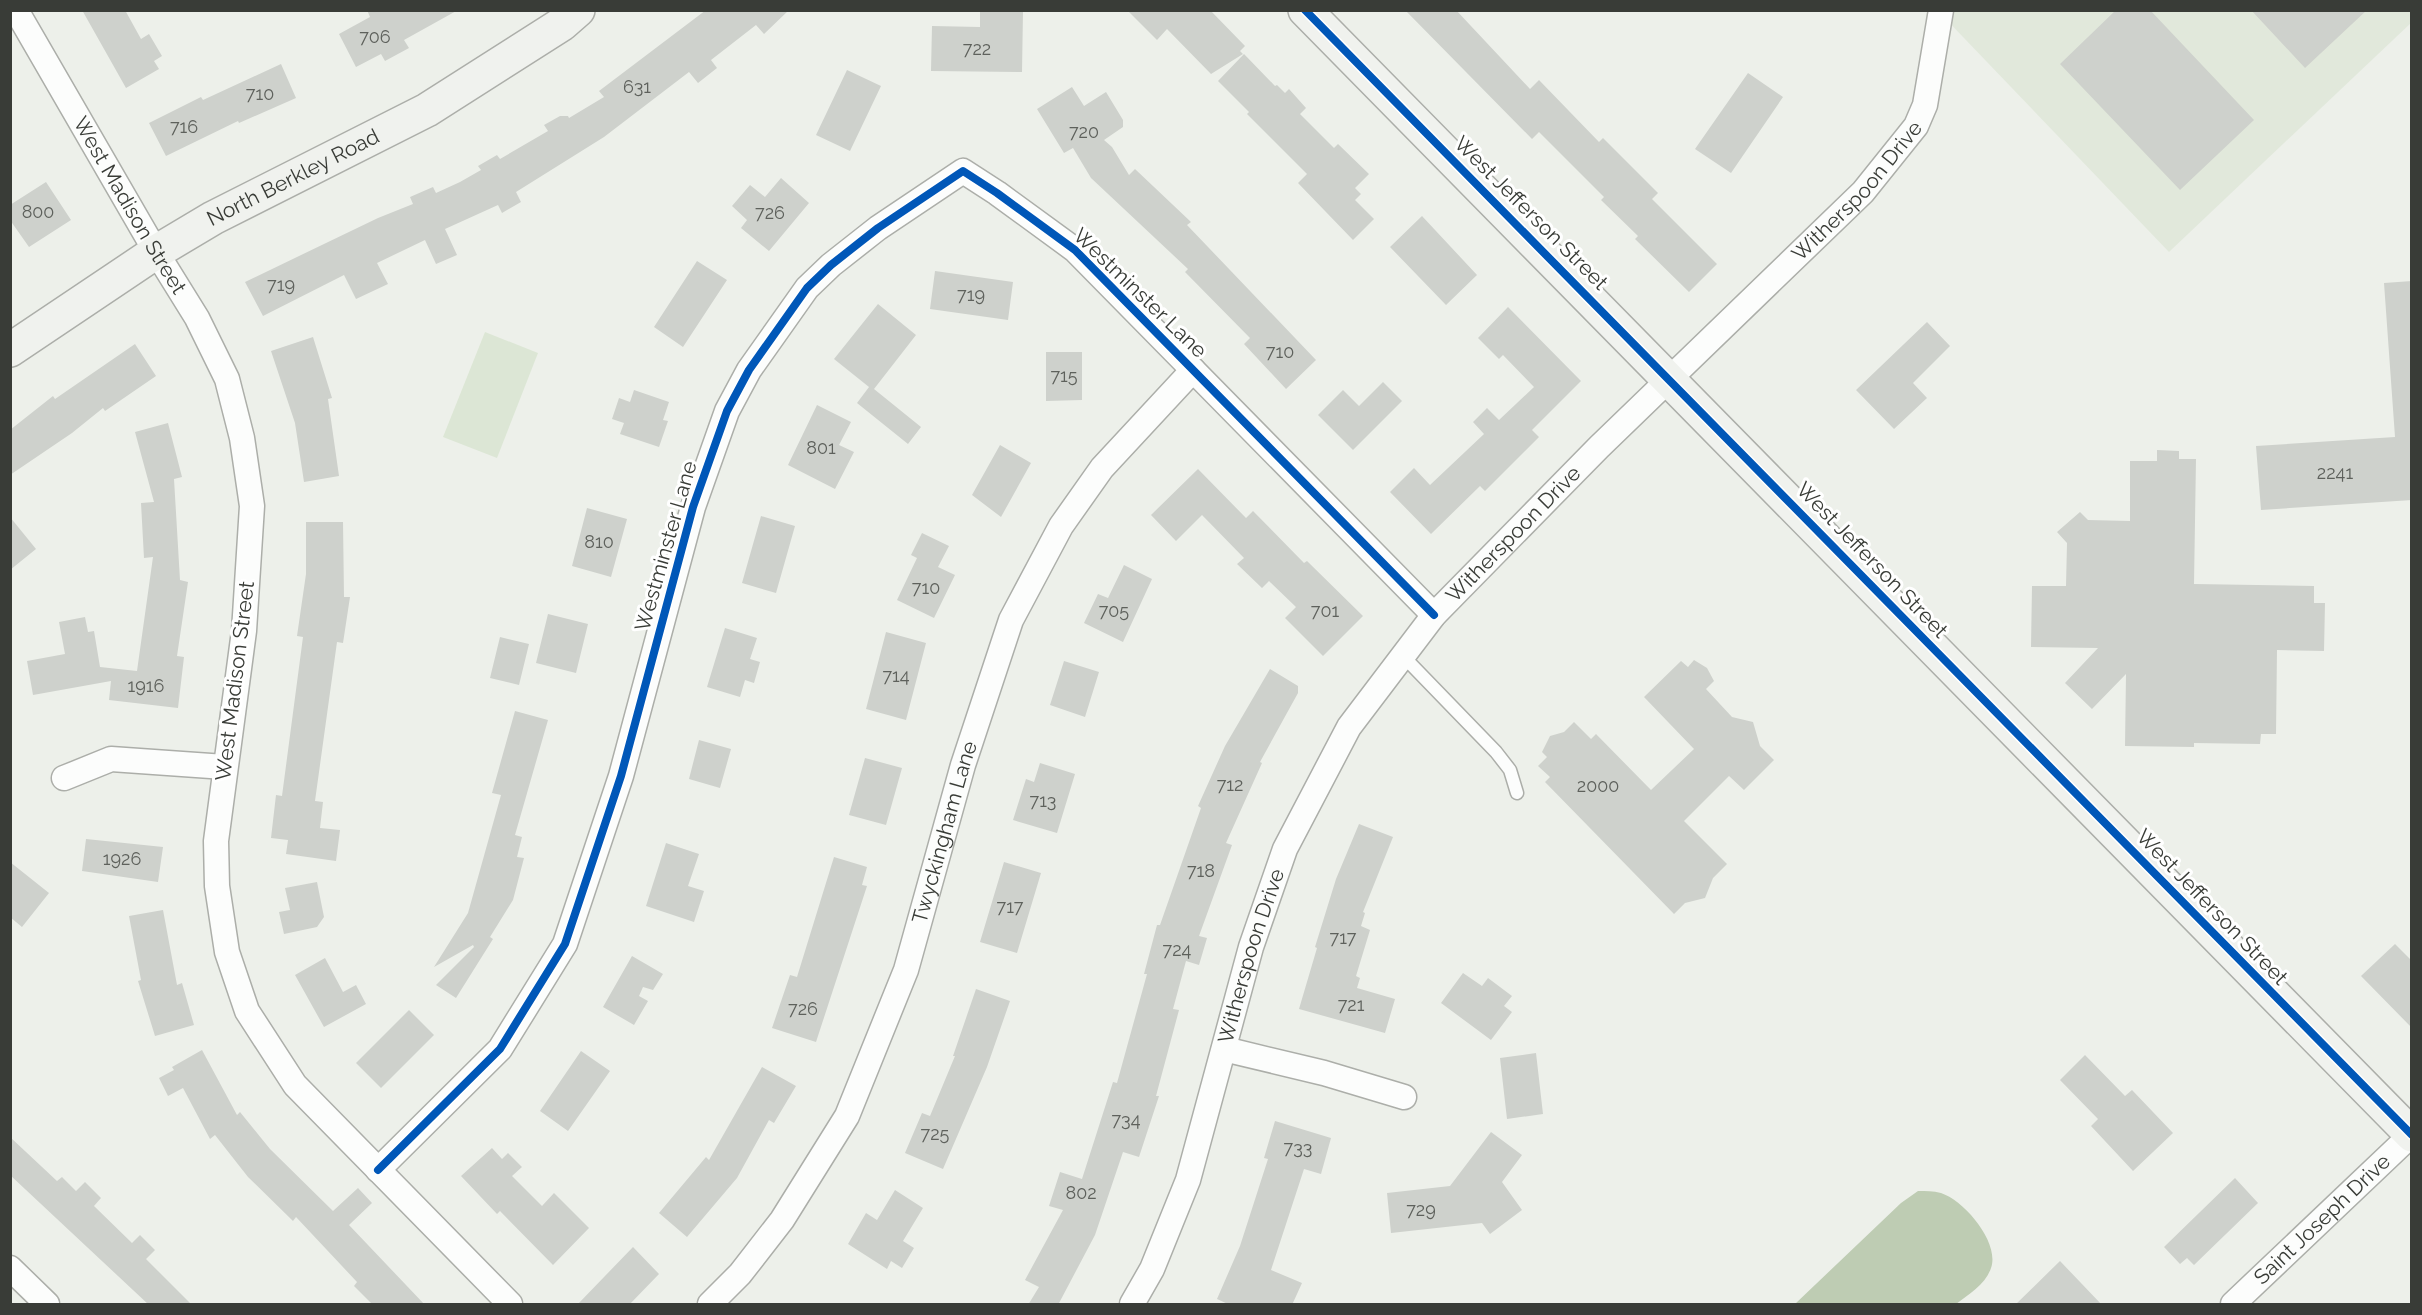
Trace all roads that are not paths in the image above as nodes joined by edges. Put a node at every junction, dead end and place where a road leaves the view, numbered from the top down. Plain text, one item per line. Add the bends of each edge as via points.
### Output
1 (16, 10) edge
2 (1305, 10) edge
3 (1941, 10) edge
4 (564, 15) edge
5 (156, 252) junction
6 (10, 350) edge
7 (1193, 370) junction
8 (1669, 379) junction
9 (1434, 615) junction
10 (1403, 656) junction
11 (225, 767) junction
12 (64, 778) dead end
13 (1517, 793) dead end
14 (1224, 1049) junction
15 (1404, 1097) dead end
16 (2411, 1135) edge
17 (378, 1170) junction
18 (10, 1268) edge
19 (47, 1305) edge
20 (510, 1305) edge
21 (710, 1305) edge
22 (1132, 1305) edge
23 (2233, 1305) edge

1 - 5 street, West Madison Street
2 - 8 street, West Jefferson Street
3 - 8 street, Witherspoon Drive via 1925,105 1916,126 1863,192
4 - 5 street, North Berkley Road via 427,110 213,218
5 - 6 street, North Berkley Road
5 - 11 street, West Madison Street via 197,318 227,379 242,438 252,506 244,631
7 - 9 street, Westminster Lane
7 - 17 street, Westminster Lane via 1075,250 963,171 831,264 807,288 749,370 727,411 693,507 621,776 566,944 500,1049
7 - 21 street, Twyckingham Lane via 1102,468 1061,526 1011,620 963,765 906,970 847,1116 783,1220
8 - 9 street, Witherspoon Drive
8 - 16 street, West Jefferson Street
9 - 10 street, Witherspoon Drive
10 - 13 lane via 1496,752 1510,770
10 - 14 street, Witherspoon Drive via 1349,727 1285,849 1251,947
11 - 12 street via 111,759
11 - 17 street, West Madison Street via 216,841 217,886 227,952 247,1011 295,1084
14 - 15 street
14 - 22 street, Witherspoon Drive via 1188,1180 1152,1269
16 - 23 street, Saint Joseph Drive
17 - 20 street, West Madison Street
18 - 19 street

